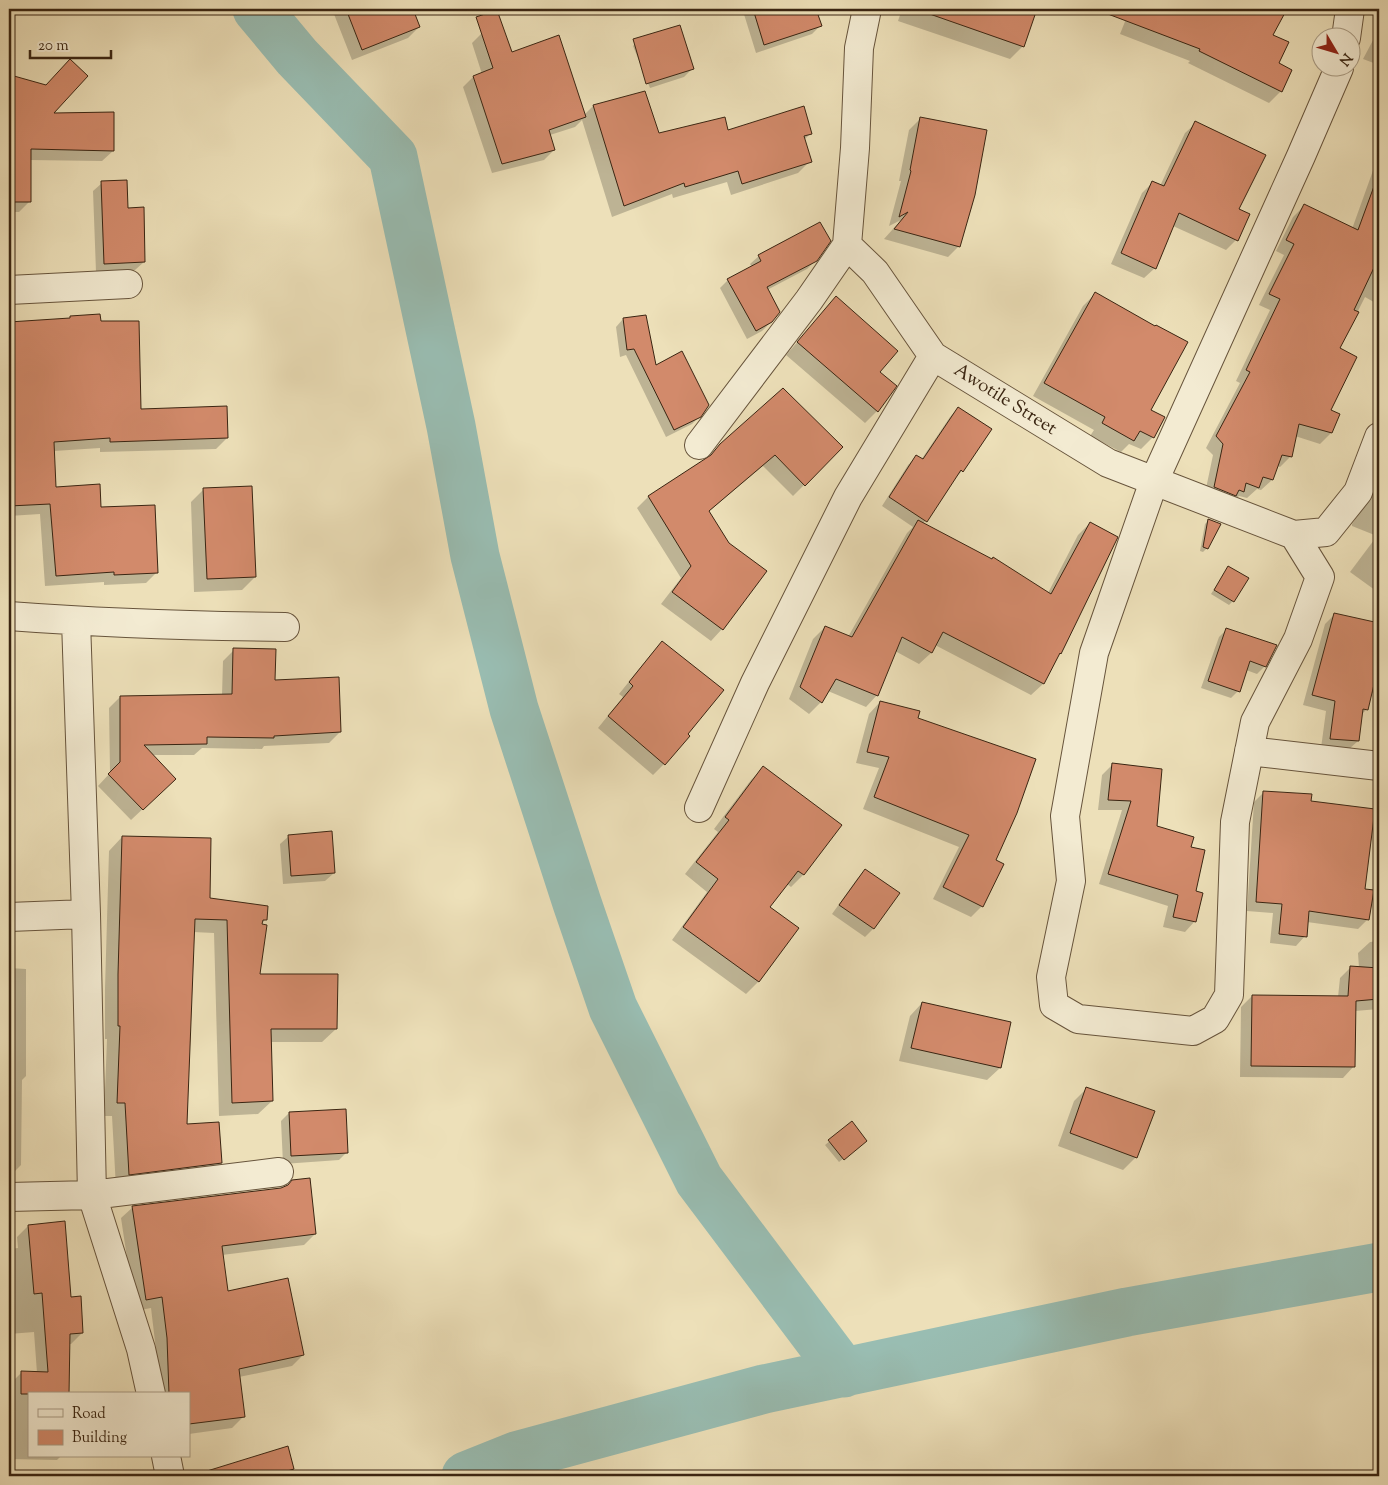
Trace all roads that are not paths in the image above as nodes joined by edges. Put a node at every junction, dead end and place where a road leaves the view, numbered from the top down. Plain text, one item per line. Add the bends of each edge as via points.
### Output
1 (866, 9) edge
2 (1350, 9) edge
3 (1347, 28) edge
4 (1335, 78) edge
5 (847, 246) junction
6 (128, 284) dead end
7 (9, 290) edge
8 (933, 356) junction
9 (1379, 437) edge
10 (699, 445) dead end
11 (1154, 480) junction
12 (1294, 535) junction
13 (9, 616) edge
14 (76, 621) junction
15 (285, 627) dead end
16 (1249, 751) junction
17 (1379, 766) edge
18 (699, 808) dead end
19 (86, 914) junction
20 (9, 917) edge
21 (280, 1172) dead end
22 (92, 1195) junction
23 (9, 1197) edge
24 (151, 1392) edge
25 (166, 1458) edge
26 (170, 1476) edge

1 - 5 street via 859,48
2 - 3 street
4 - 11 street
5 - 8 street, Awotile Street via 875,272
5 - 10 street
6 - 7 street
8 - 11 street, Awotile Street via 1108,463
8 - 18 street via 848,497 755,683
9 - 12 street, Awotile Street via 1358,492 1326,532
11 - 12 street, Awotile Street
11 - 16 street via 1094,653 1065,816 1071,881 1051,977 1054,1005 1078,1019 1193,1031 1215,1019 1229,995 1235,822
12 - 16 street via 1320,577 1298,639 1255,722
13 - 14 street
14 - 15 street
14 - 19 street
16 - 17 street
19 - 20 street
19 - 22 street
21 - 22 street
22 - 23 street
22 - 24 street via 141,1349
25 - 26 street

